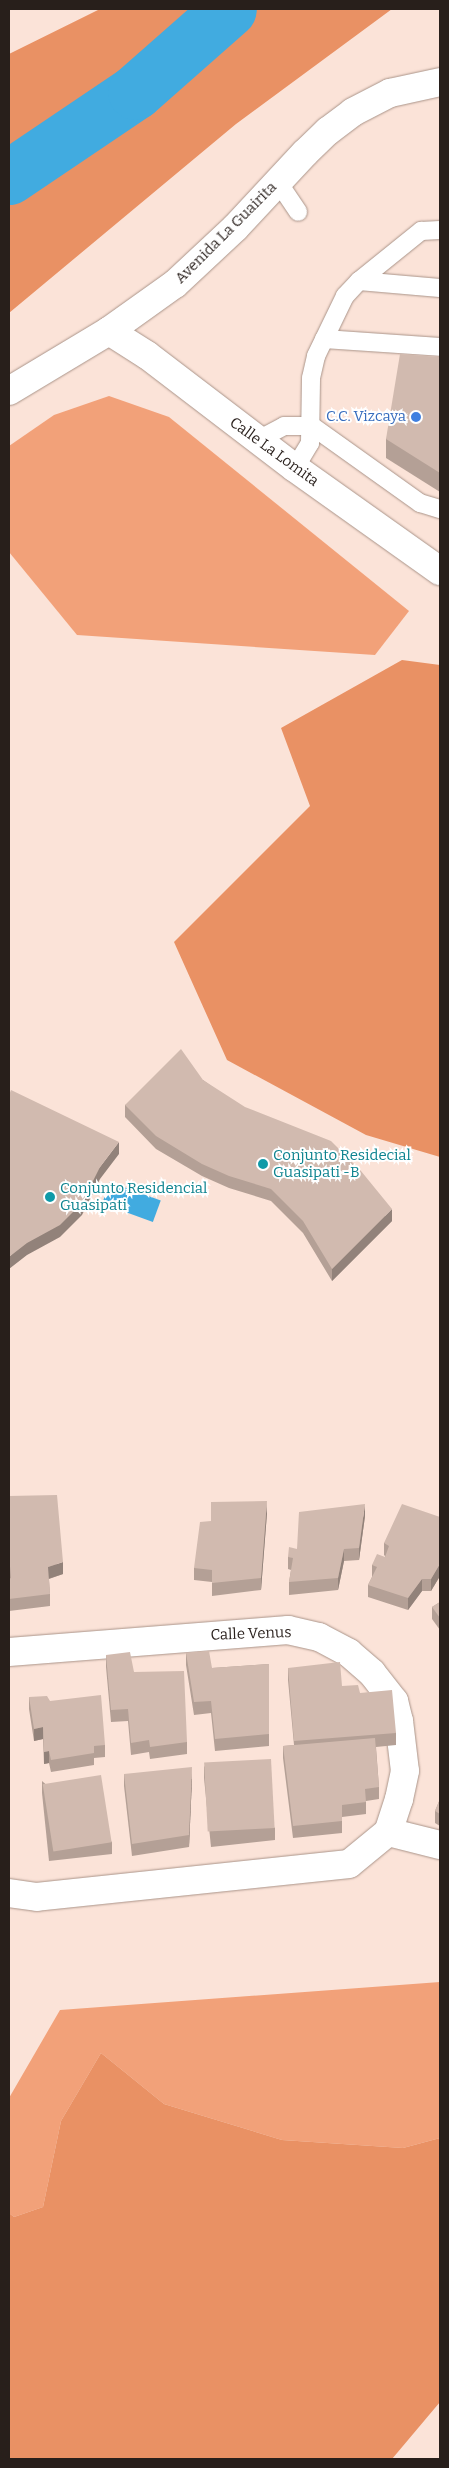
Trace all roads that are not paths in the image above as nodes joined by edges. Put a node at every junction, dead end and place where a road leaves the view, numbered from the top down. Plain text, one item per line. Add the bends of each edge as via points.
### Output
1 (440, 82) edge
2 (278, 182) junction
3 (298, 212) dead end
4 (440, 230) edge
5 (359, 281) junction
6 (440, 288) edge
7 (108, 331) junction
8 (324, 339) junction
9 (440, 347) edge
10 (9, 391) edge
11 (312, 426) junction
12 (258, 440) junction
13 (295, 468) junction
14 (440, 509) edge
15 (440, 572) edge
16 (9, 1652) edge
17 (388, 1832) junction
18 (440, 1845) edge
19 (9, 1893) edge

1 - 2 street, Avenida La Guairita via 390,93 353,112 328,131
2 - 3 lane
2 - 7 street, Avenida La Guairita via 206,257 143,309
4 - 5 lane via 421,231
5 - 6 lane
5 - 8 lane via 345,296
7 - 10 street, Avenida La Guairita
7 - 12 street, Calle La Lomita via 147,355
8 - 9 lane
8 - 11 lane via 311,378
11 - 12 lane via 284,426
11 - 13 lane via 310,443
11 - 14 lane via 420,504
12 - 13 street, Calle La Lomita
13 - 15 street, Calle La Lomita
16 - 17 street, Calle Venus via 288,1630 319,1637 355,1658 372,1673 394,1701 405,1770
17 - 18 street
17 - 19 street via 348,1864 37,1897

